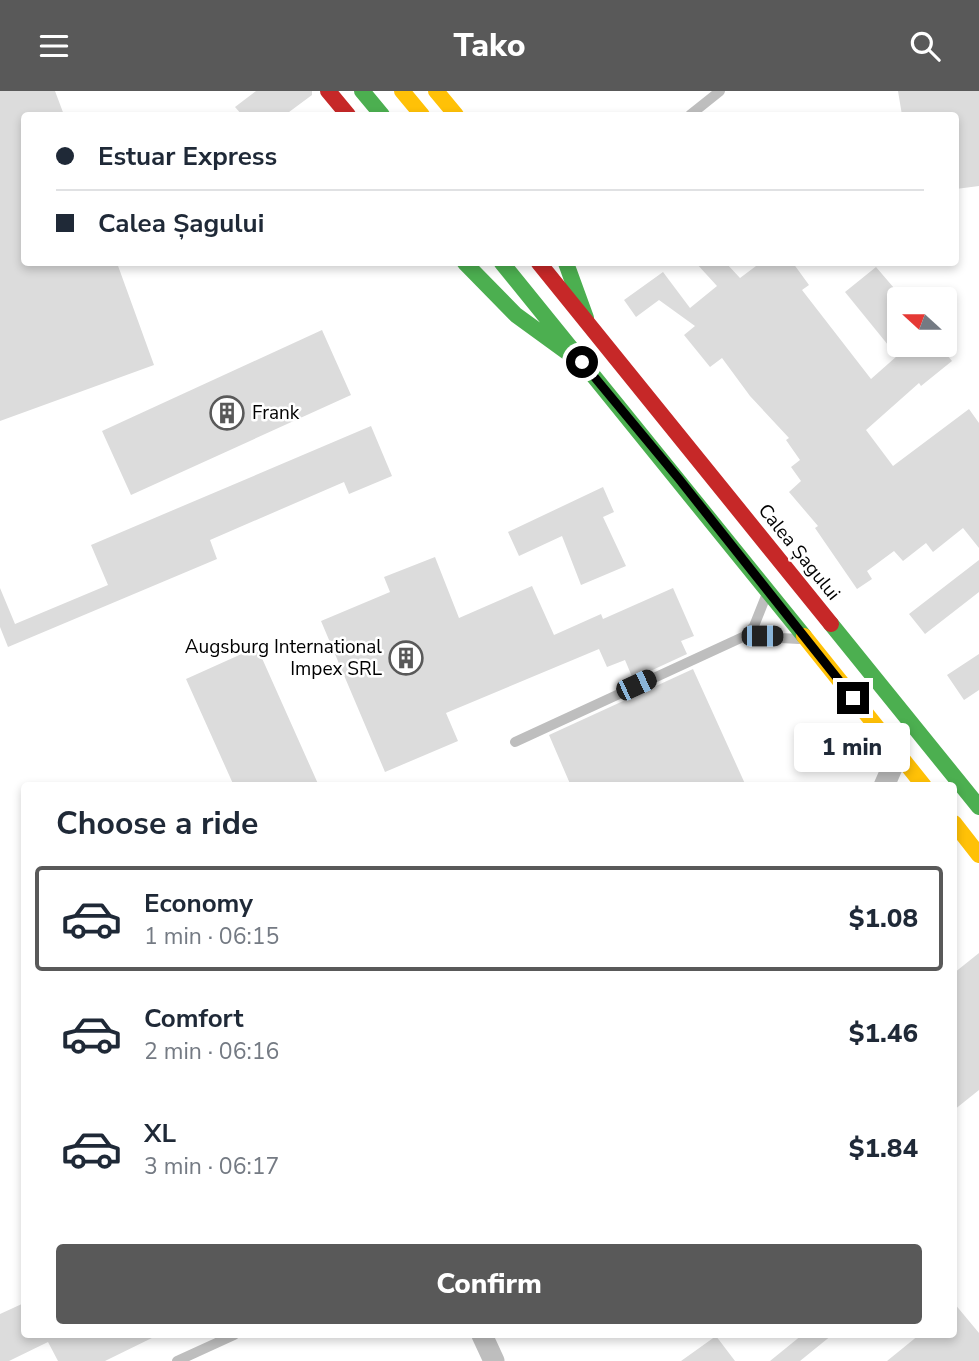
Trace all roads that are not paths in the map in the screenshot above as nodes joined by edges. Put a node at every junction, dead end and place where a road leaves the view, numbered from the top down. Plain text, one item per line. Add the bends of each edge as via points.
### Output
1 (328, 91) edge
2 (362, 91) edge
3 (402, 91) edge
4 (436, 91) edge
5 (720, 91) edge
6 (346, 112) edge
7 (380, 112) edge
8 (420, 112) edge
9 (454, 112) edge
10 (694, 112) edge
11 (468, 266) edge
12 (504, 266) edge
13 (541, 266) edge
14 (567, 266) edge
15 (588, 324) junction
16 (582, 362) junction
17 (768, 590) junction
18 (744, 636) junction
19 (808, 641) junction
20 (515, 742) dead end
21 (898, 754) junction
22 (886, 782) edge
23 (921, 782) edge
24 (979, 807) edge
25 (957, 827) edge
26 (979, 855) edge
27 (227, 1338) edge
28 (483, 1338) edge
29 (177, 1361) edge
30 (494, 1361) edge

1 - 6 main road
2 - 7 main road
3 - 8 main road
4 - 9 main road
5 - 10 lane
11 - 16 main road via 516,315
12 - 16 main road
13 - 15 main road, Calea Șagului
14 - 15 main road, Calea Șagului
15 - 24 main road, Calea Șagului
16 - 17 main road
17 - 18 lane via 761,611
17 - 19 main road
18 - 19 lane
18 - 20 lane
19 - 21 main road
21 - 22 street
21 - 23 main road
25 - 26 main road
27 - 29 lane
28 - 30 street

